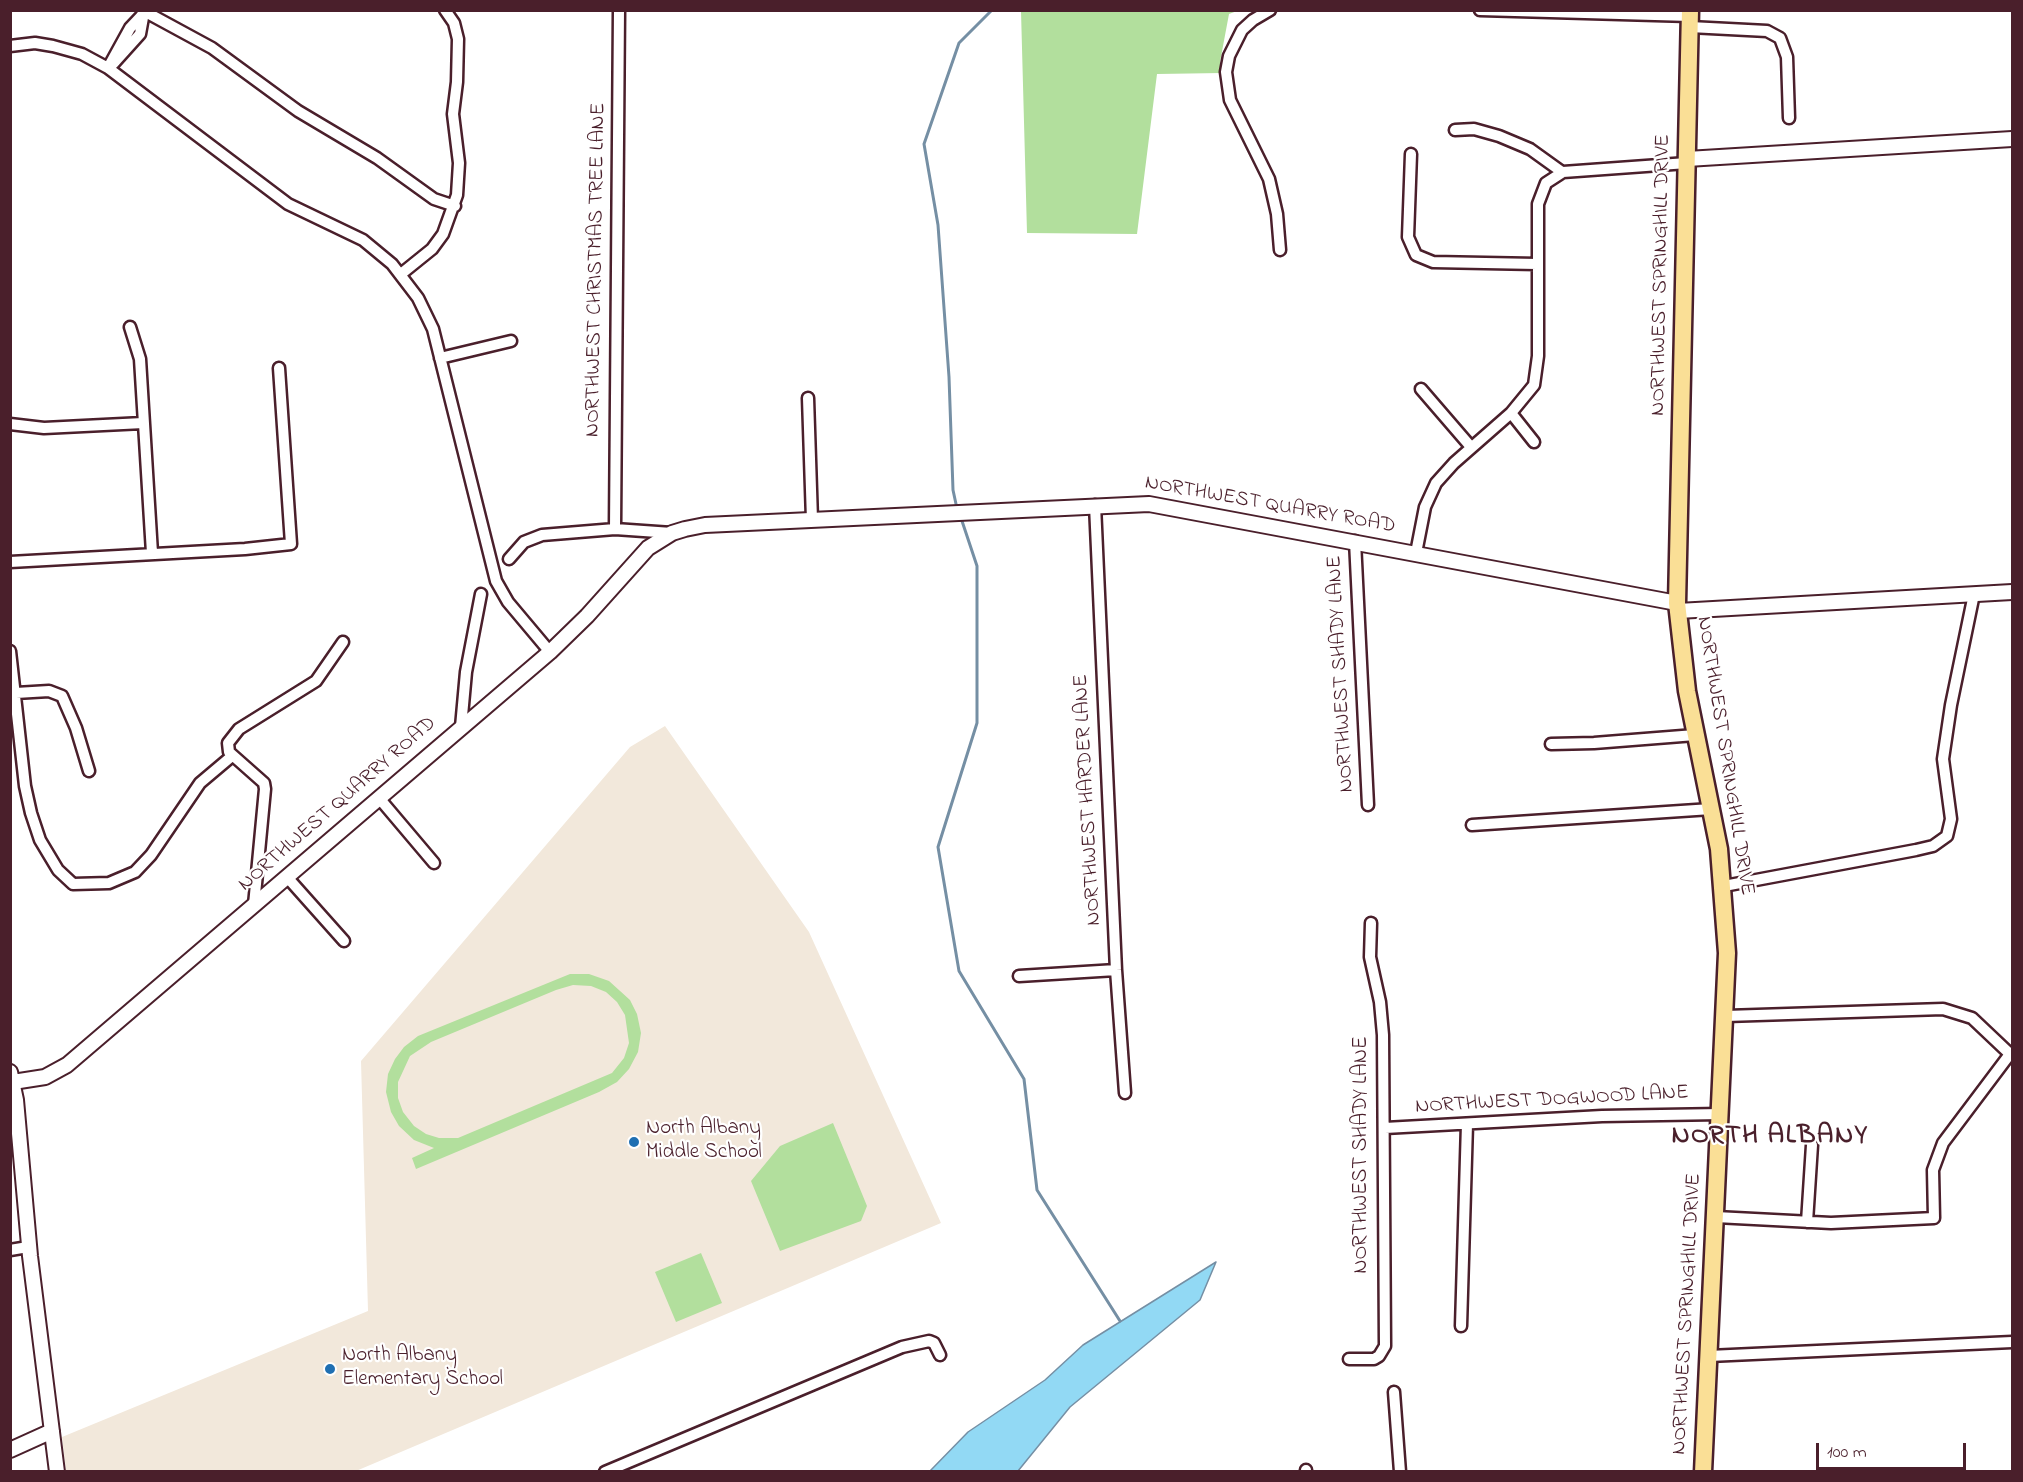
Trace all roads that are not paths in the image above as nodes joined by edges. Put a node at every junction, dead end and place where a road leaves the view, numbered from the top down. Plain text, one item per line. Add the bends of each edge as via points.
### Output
1 (445, 10) edge
2 (619, 10) edge
3 (1270, 10) edge
4 (1480, 10) edge
5 (144, 11) edge
6 (1690, 18) edge
7 (10, 46) edge
8 (108, 68) junction
9 (1789, 118) dead end
10 (1455, 130) dead end
11 (2013, 139) edge
12 (1411, 154) dead end
13 (1687, 161) junction
14 (1562, 172) junction
15 (455, 206) junction
16 (1280, 250) dead end
17 (1538, 264) junction
18 (401, 274) junction
19 (130, 327) dead end
20 (511, 341) dead end
21 (440, 358) junction
22 (279, 368) dead end
23 (1421, 388) dead end
24 (808, 398) dead end
25 (1511, 413) junction
26 (143, 423) junction
27 (10, 424) edge
28 (1534, 442) dead end
29 (1471, 447) junction
30 (1095, 505) junction
31 (812, 520) junction
32 (615, 529) junction
33 (672, 533) junction
34 (1355, 541) junction
35 (1416, 553) junction
36 (152, 554) junction
37 (509, 559) dead end
38 (10, 562) edge
39 (2013, 592) edge
40 (481, 594) dead end
41 (1974, 594) junction
42 (1678, 607) junction
43 (343, 642) dead end
44 (10, 651) edge
45 (550, 652) junction
46 (16, 693) junction
47 (461, 727) junction
48 (1695, 735) junction
49 (1551, 744) dead end
50 (232, 756) junction
51 (89, 771) dead end
52 (379, 798) junction
53 (1368, 805) dead end
54 (1711, 809) junction
55 (1472, 825) dead end
56 (434, 863) dead end
57 (287, 877) junction
58 (1724, 886) junction
59 (254, 905) junction
60 (1371, 923) dead end
61 (344, 941) dead end
62 (1116, 970) junction
63 (1019, 976) dead end
64 (1725, 1016) junction
65 (2011, 1054) edge
66 (12, 1077) edge
67 (1125, 1093) dead end
68 (1720, 1114) junction
69 (1467, 1124) junction
70 (1385, 1128) junction
71 (1812, 1145) dead end
72 (1716, 1217) junction
73 (1807, 1222) junction
74 (28, 1247) junction
75 (10, 1250) edge
76 (1461, 1326) dead end
77 (2013, 1342) edge
78 (940, 1355) dead end
79 (1709, 1356) junction
80 (1349, 1359) dead end
81 (1394, 1392) dead end
82 (52, 1431) junction
83 (10, 1450) edge
84 (57, 1472) edge
85 (605, 1472) edge
86 (1400, 1472) edge
87 (1703, 1472) edge

1 - 15 street via 458,39 453,114 459,163
2 - 32 street, NORTHWEST CHRISTMAS TREE LANE
3 - 16 street via 1242,30 1226,72 1230,100 1269,179
4 - 6 street
5 - 8 street via 129,28
5 - 15 street via 219,53 298,111 362,148 434,199
6 - 9 street via 1767,31 1780,38 1787,57
6 - 13 main road, NORTHWEST SPRINGHILL DRIVE
7 - 8 street via 53,46 82,54
8 - 18 street via 256,182 288,204 363,240
10 - 14 street via 1474,129 1499,136 1530,149
11 - 13 street
12 - 17 street via 1408,237 1416,255 1433,262
13 - 14 street
13 - 42 main road, NORTHWEST SPRINGHILL DRIVE
14 - 17 street via 1546,183 1540,193
15 - 18 street via 432,249
17 - 25 street via 1538,371 1534,385
18 - 21 street via 428,316
19 - 26 street via 140,359
20 - 21 street
21 - 45 street via 496,581 508,602
22 - 36 street via 291,544
23 - 29 street
24 - 31 street
25 - 28 street
25 - 29 street
26 - 27 street via 44,428
26 - 36 street
29 - 35 street via 1445,472 1430,494
30 - 31 street, NORTHWEST QUARRY ROAD
30 - 34 street, NORTHWEST QUARRY ROAD via 1178,508
30 - 62 street, NORTHWEST HARDER LANE
31 - 33 street, NORTHWEST QUARRY ROAD via 705,525
32 - 33 street, NORTHWEST QUARRY ROAD
32 - 37 street, NORTHWEST QUARRY ROAD via 542,535 524,542
33 - 45 street, NORTHWEST QUARRY ROAD via 639,556
34 - 35 street, NORTHWEST QUARRY ROAD
34 - 53 street, NORTHWEST SHADY LANE
35 - 42 street, NORTHWEST QUARRY ROAD
36 - 38 street
39 - 41 street, NORTHWEST QUARRY ROAD
40 - 47 street via 475,612
41 - 42 street, NORTHWEST QUARRY ROAD
41 - 58 street via 1943,759 1951,819 1947,836 1933,846 1916,850
42 - 48 main road, NORTHWEST SPRINGHILL DRIVE
43 - 50 street via 316,681 239,729 228,743
44 - 46 street
45 - 47 street, NORTHWEST QUARRY ROAD
46 - 50 street via 25,786 35,826 58,870 73,884 110,883 135,872 200,783
46 - 51 street via 49,691 62,696
47 - 52 street, NORTHWEST QUARRY ROAD
48 - 49 street
48 - 54 main road, NORTHWEST SPRINGHILL DRIVE
50 - 59 street via 264,783 265,789
52 - 56 street
52 - 57 street, NORTHWEST QUARRY ROAD
54 - 55 street
54 - 58 main road, NORTHWEST SPRINGHILL DRIVE
57 - 59 street, NORTHWEST QUARRY ROAD
57 - 61 street
58 - 64 main road, NORTHWEST SPRINGHILL DRIVE
59 - 66 street, NORTHWEST QUARRY ROAD via 67,1065 45,1077
60 - 70 street, NORTHWEST SHADY LANE via 1370,957 1383,1035
62 - 63 street
62 - 67 street, NORTHWEST HARDER LANE
64 - 65 street via 1943,1009 1972,1018
64 - 68 main road, NORTHWEST SPRINGHILL DRIVE
65 - 73 street via 1952,1129 1940,1151 1932,1170 1934,1218
66 - 74 street
68 - 69 street, NORTHWEST DOGWOOD LANE
68 - 72 main road, NORTHWEST SPRINGHILL DRIVE
69 - 70 street, NORTHWEST DOGWOOD LANE
69 - 76 street
70 - 80 street, NORTHWEST SHADY LANE via 1385,1346 1374,1359
71 - 73 street
72 - 73 street
72 - 79 main road, NORTHWEST SPRINGHILL DRIVE
74 - 75 street
74 - 82 street
77 - 79 street
78 - 85 street via 929,1341 902,1347
79 - 87 main road, NORTHWEST SPRINGHILL DRIVE
81 - 86 street
82 - 83 street
82 - 84 street

